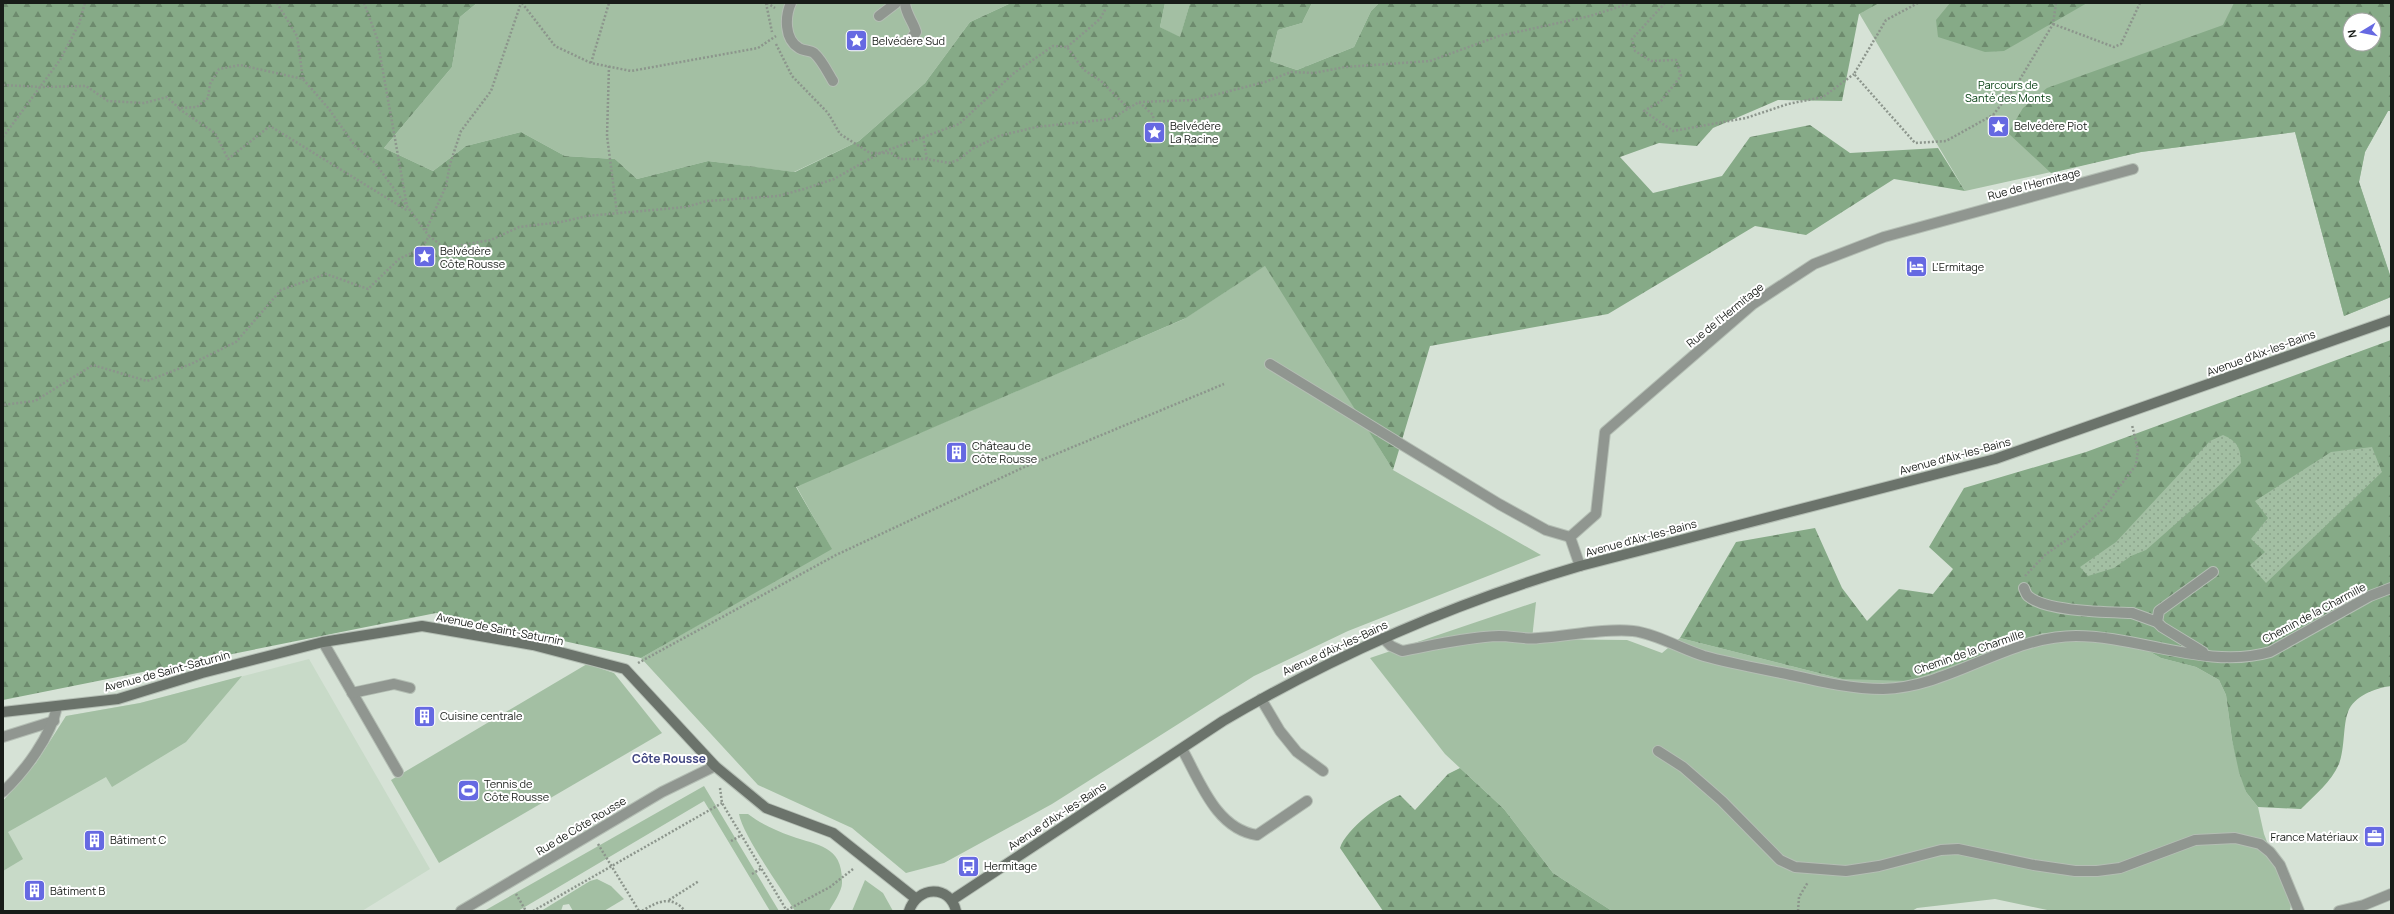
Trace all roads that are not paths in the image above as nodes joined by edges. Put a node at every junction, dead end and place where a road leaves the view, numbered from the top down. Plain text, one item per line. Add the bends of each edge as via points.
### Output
1 (791, 3) edge
2 (896, 3) edge
3 (905, 3) edge
4 (879, 16) dead end
5 (911, 39) dead end
6 (834, 81) dead end
7 (2133, 169) dead end
8 (2391, 320) edge
9 (1270, 364) dead end
10 (1570, 537) junction
11 (1580, 566) junction
12 (2213, 572) dead end
13 (2024, 588) road end
14 (2391, 588) edge
15 (2157, 622) junction
16 (1383, 638) junction
17 (323, 642) junction
18 (2208, 655) junction
19 (410, 688) dead end
20 (352, 694) junction
21 (1260, 699) junction
22 (57, 707) junction
23 (3, 712) edge
24 (54, 721) junction
25 (3, 737) edge
26 (1182, 749) junction
27 (1658, 751) dead end
28 (715, 766) junction
29 (1323, 771) dead end
30 (398, 772) dead end
31 (3, 792) edge
32 (1307, 801) dead end
33 (2391, 894) edge
34 (915, 898) junction
35 (952, 900) junction
36 (461, 911) edge
37 (909, 911) edge
38 (956, 911) edge
39 (2299, 911) edge
40 (2339, 911) edge

1 - 6 street via 786,16 787,27 799,48 813,52
2 - 4 street
3 - 5 street via 906,15 914,23 916,32
7 - 10 street, Rue de l'Hermitage via 1884,237 1814,264 1754,304 1605,432 1596,514
8 - 11 main road, Avenue d'Aix-les-Bains via 1995,459
9 - 10 street via 1499,504 1546,530
10 - 11 street
11 - 16 main road, Avenue d'Aix-les-Bains via 1523,582
12 - 15 street via 2159,611
13 - 15 street via 2028,596 2041,603 2065,609 2132,613
14 - 18 street, Chemin de la Charmille via 2370,596 2270,652 2238,658
15 - 18 street
16 - 18 street, Chemin de la Charmille via 1391,646 1402,651 1500,636 1532,639 1618,630 1634,631 1702,656 1732,663 1850,687 1885,689 1926,682 2003,652 2051,638 2101,637
16 - 21 main road, Avenue d'Aix-les-Bains via 1322,665
17 - 20 street
17 - 22 main road, Avenue de Saint-Saturnin via 202,673 118,699
17 - 28 main road, Avenue de Saint-Saturnin via 422,626 533,645 625,669
19 - 20 street via 394,684
20 - 30 street
21 - 26 main road, Avenue d'Aix-les-Bains
21 - 29 street via 1297,752
22 - 23 main road, Avenue de Saint-Saturnin
22 - 24 street
24 - 25 street
24 - 31 street via 39,748
26 - 32 street via 1218,813 1243,833 1257,835
26 - 35 main road, Avenue d'Aix-les-Bains
27 - 39 street via 1683,767 1722,801 1780,860 1795,866 1815,870 1846,871 1880,866 1941,850 1958,849 2034,865 2075,871 2097,871 2120,868 2195,840 2235,838 2260,844 2270,852 2280,865
28 - 34 main road via 766,808 833,833
28 - 36 street, Rue de Côte Rousse via 662,792
33 - 40 street via 2364,905
34 - 35 main road via 929,891 937,891
34 - 37 main road
35 - 38 main road

